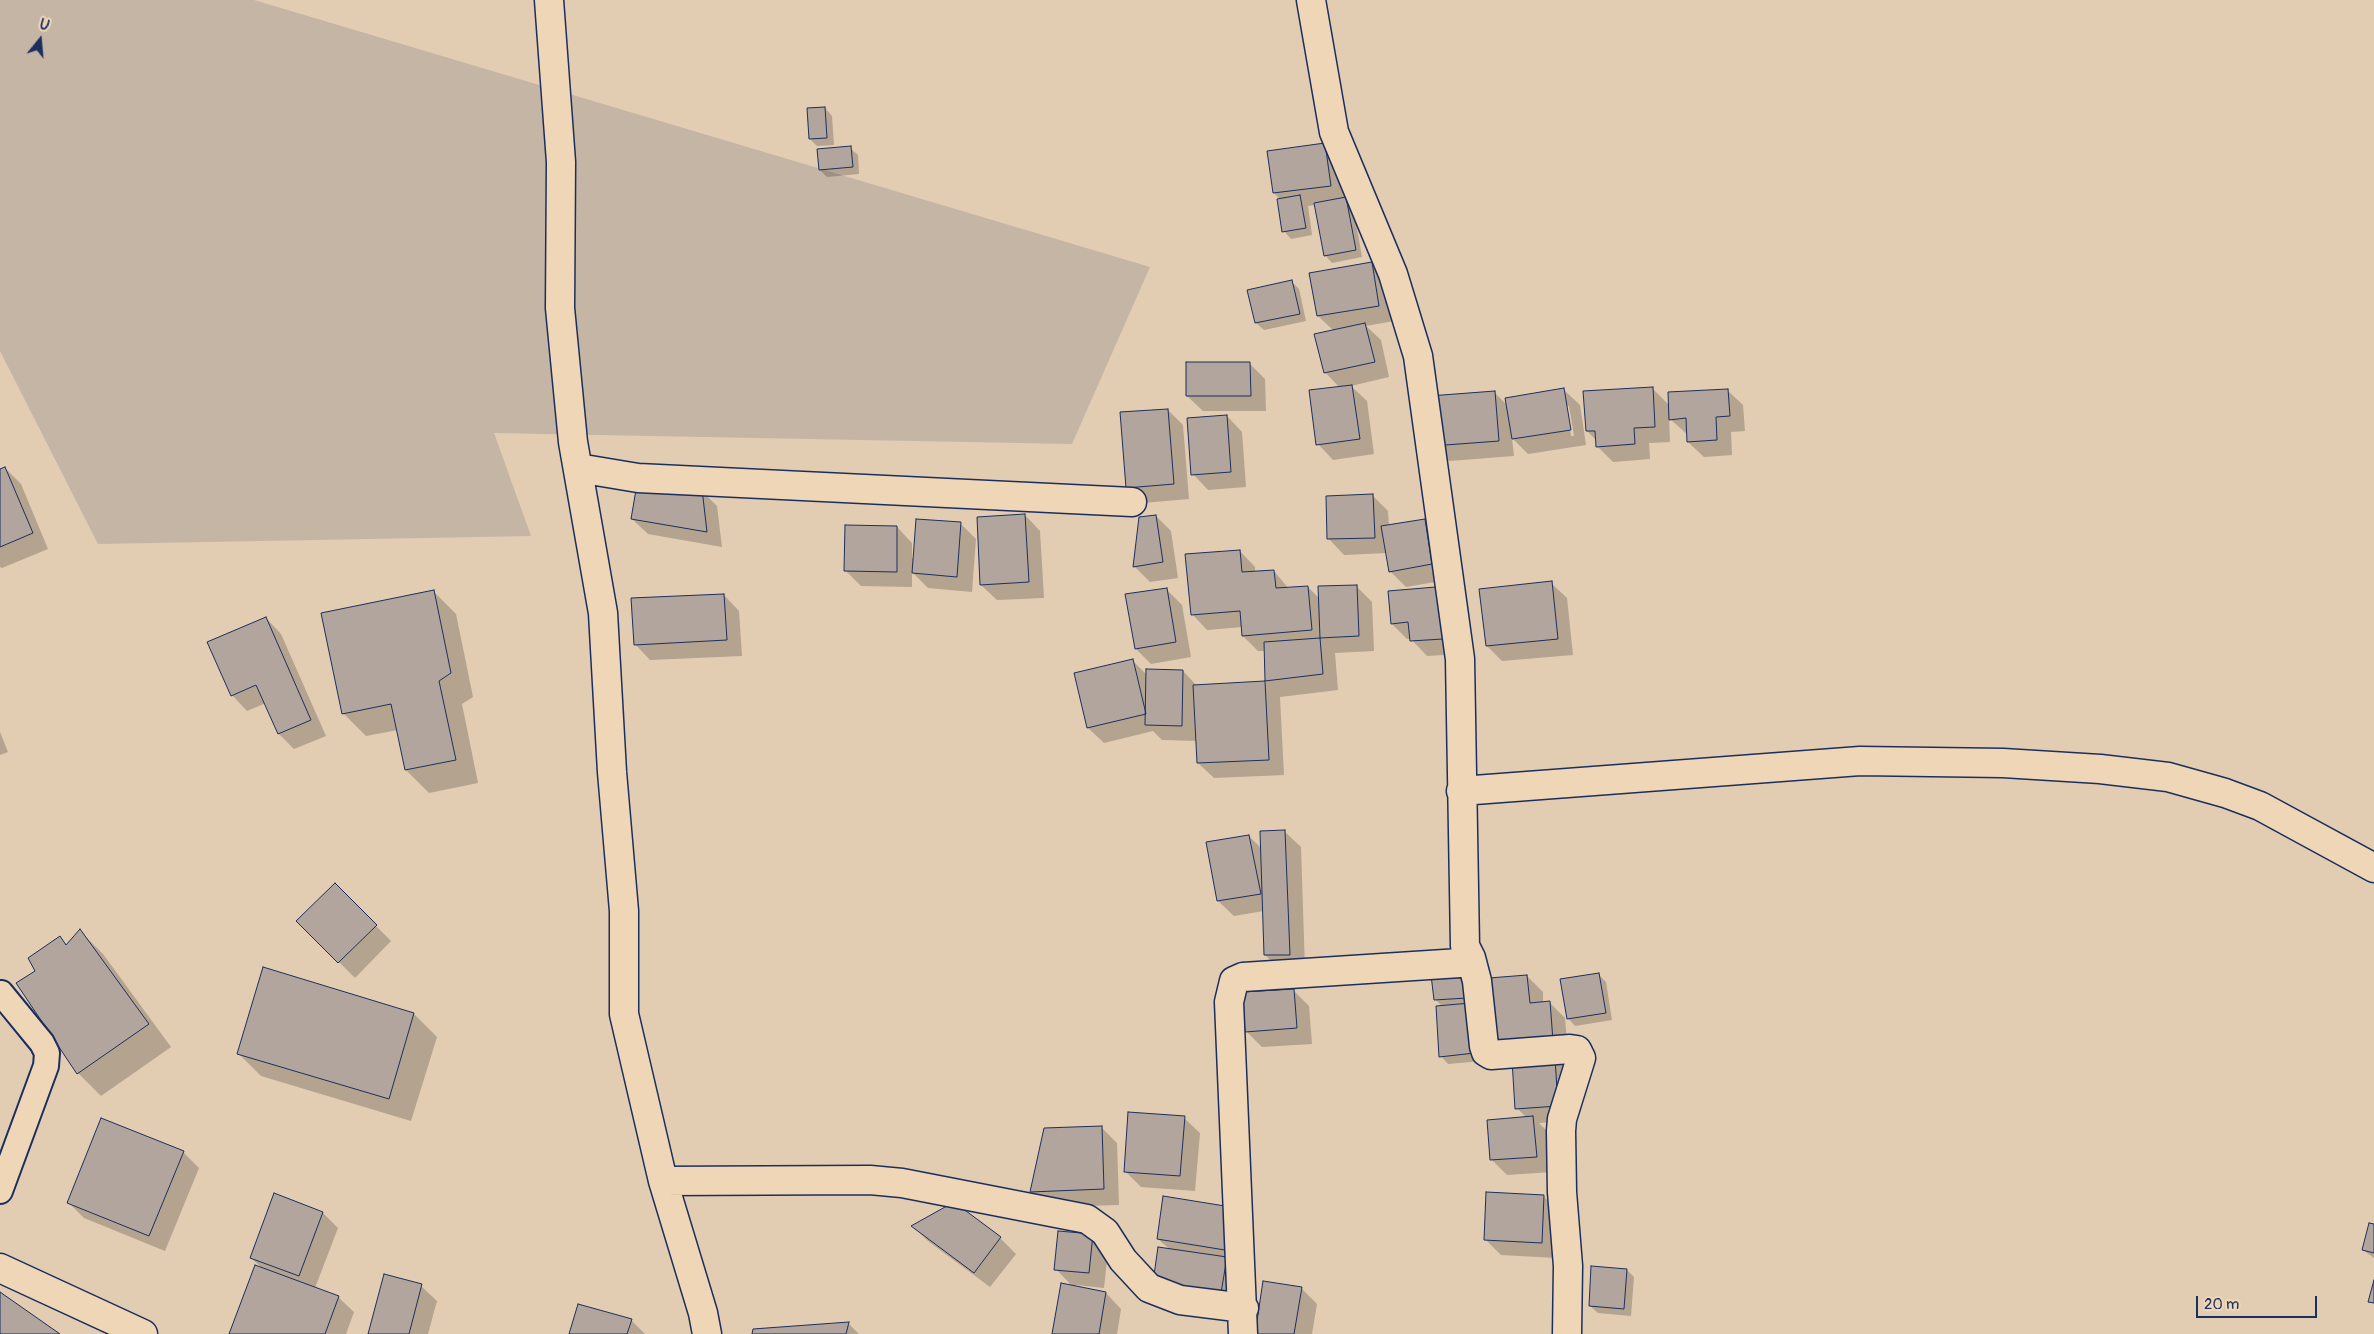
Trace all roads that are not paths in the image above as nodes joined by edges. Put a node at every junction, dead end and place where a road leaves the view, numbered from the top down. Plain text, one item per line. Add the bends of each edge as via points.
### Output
1 (549, 0) edge
2 (1311, 0) edge
3 (578, 468) junction
4 (1132, 502) dead end
5 (1461, 791) junction
6 (2374, 868) edge
7 (1471, 958) junction
8 (1, 993) edge
9 (663, 1180) junction
10 (0, 1191) edge
11 (0, 1268) edge
12 (1244, 1321) edge
13 (143, 1334) edge
14 (707, 1334) edge
15 (1567, 1334) edge

1 - 3 street via 561,162 560,308
2 - 5 street via 1334,132 1393,274 1418,356 1460,659
3 - 4 street via 638,478
3 - 9 street via 603,613 624,911 624,1014
5 - 6 street via 1860,760 2100,769 2168,777 2260,806
5 - 7 street via 1465,946
7 - 12 street via 1460,963 1243,977 1234,981 1229,1002
7 - 15 street via 1486,1052 1497,1055 1570,1049 1580,1052 1560,1131 1568,1266
8 - 10 lane via 47,1053 46,1066
9 - 12 street via 870,1180 902,1183 1087,1219 1104,1232 1123,1260 1149,1288
9 - 14 street
11 - 13 street

